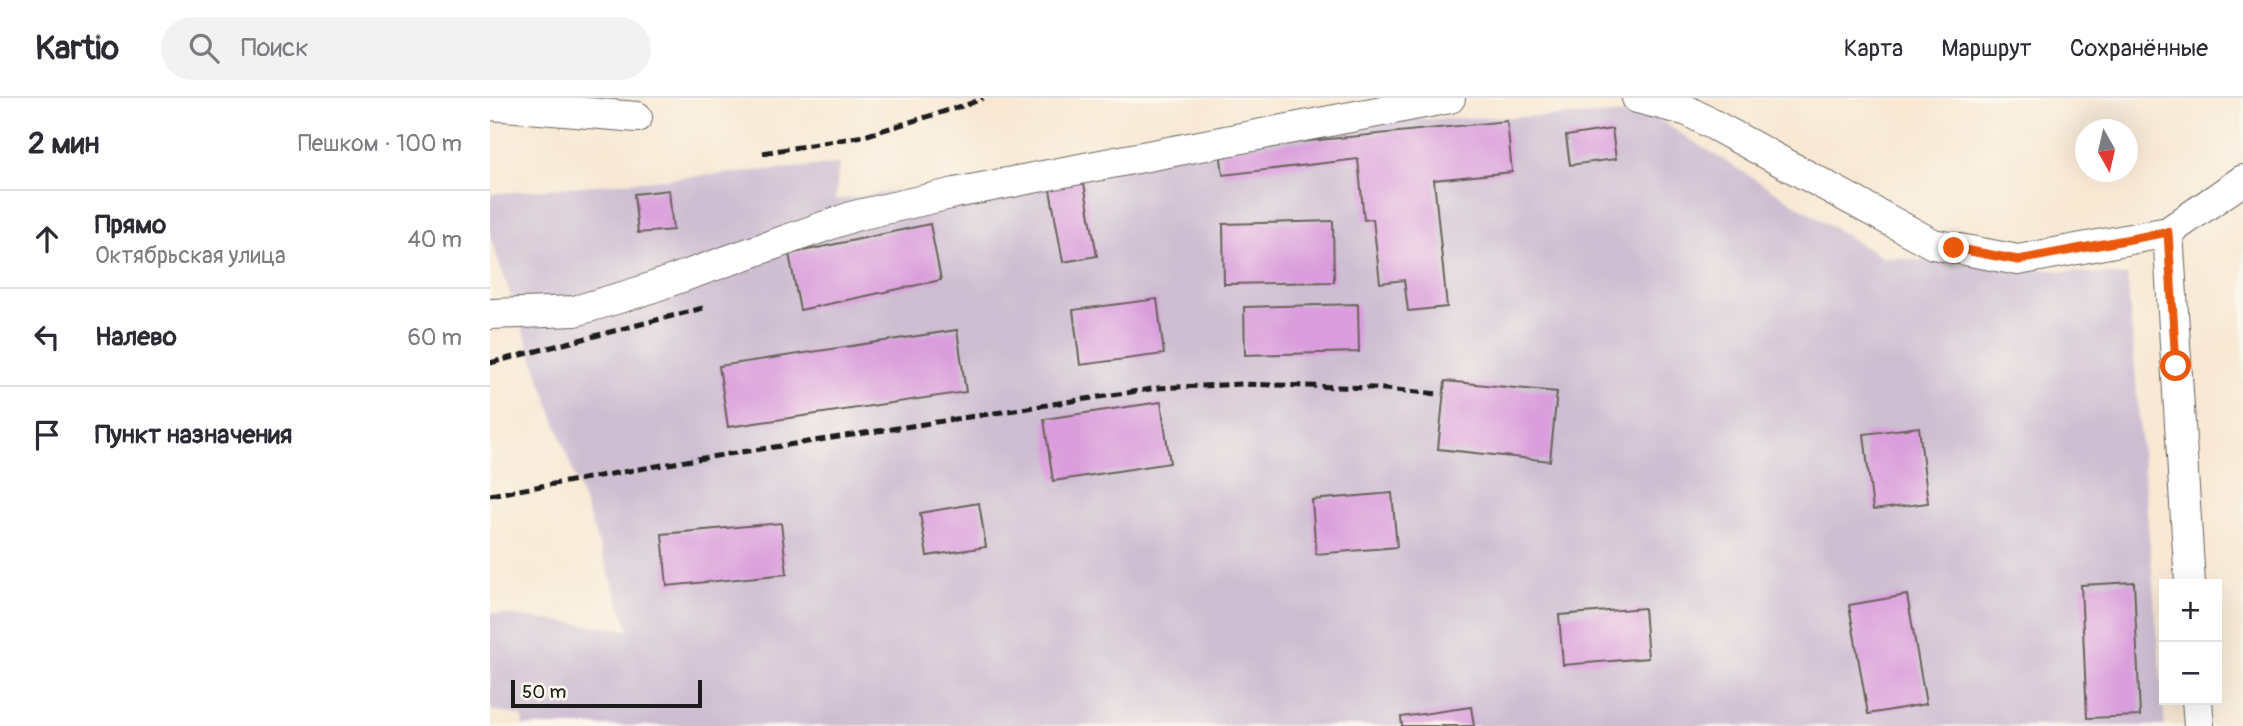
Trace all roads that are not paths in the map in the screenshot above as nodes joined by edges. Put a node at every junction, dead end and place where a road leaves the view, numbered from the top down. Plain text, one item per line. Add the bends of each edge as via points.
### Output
1 (1450, 98) edge
2 (1637, 98) edge
3 (490, 105) edge
4 (637, 117) dead end
5 (2243, 180) edge
6 (2168, 232) junction
7 (490, 314) edge
8 (2190, 579) edge
9 (2197, 705) edge
10 (2199, 726) edge

1 - 7 street via 955,192 854,216 575,311
2 - 6 street via 1688,111 1933,244 2018,260
3 - 4 street
5 - 6 street
6 - 8 street
9 - 10 street

